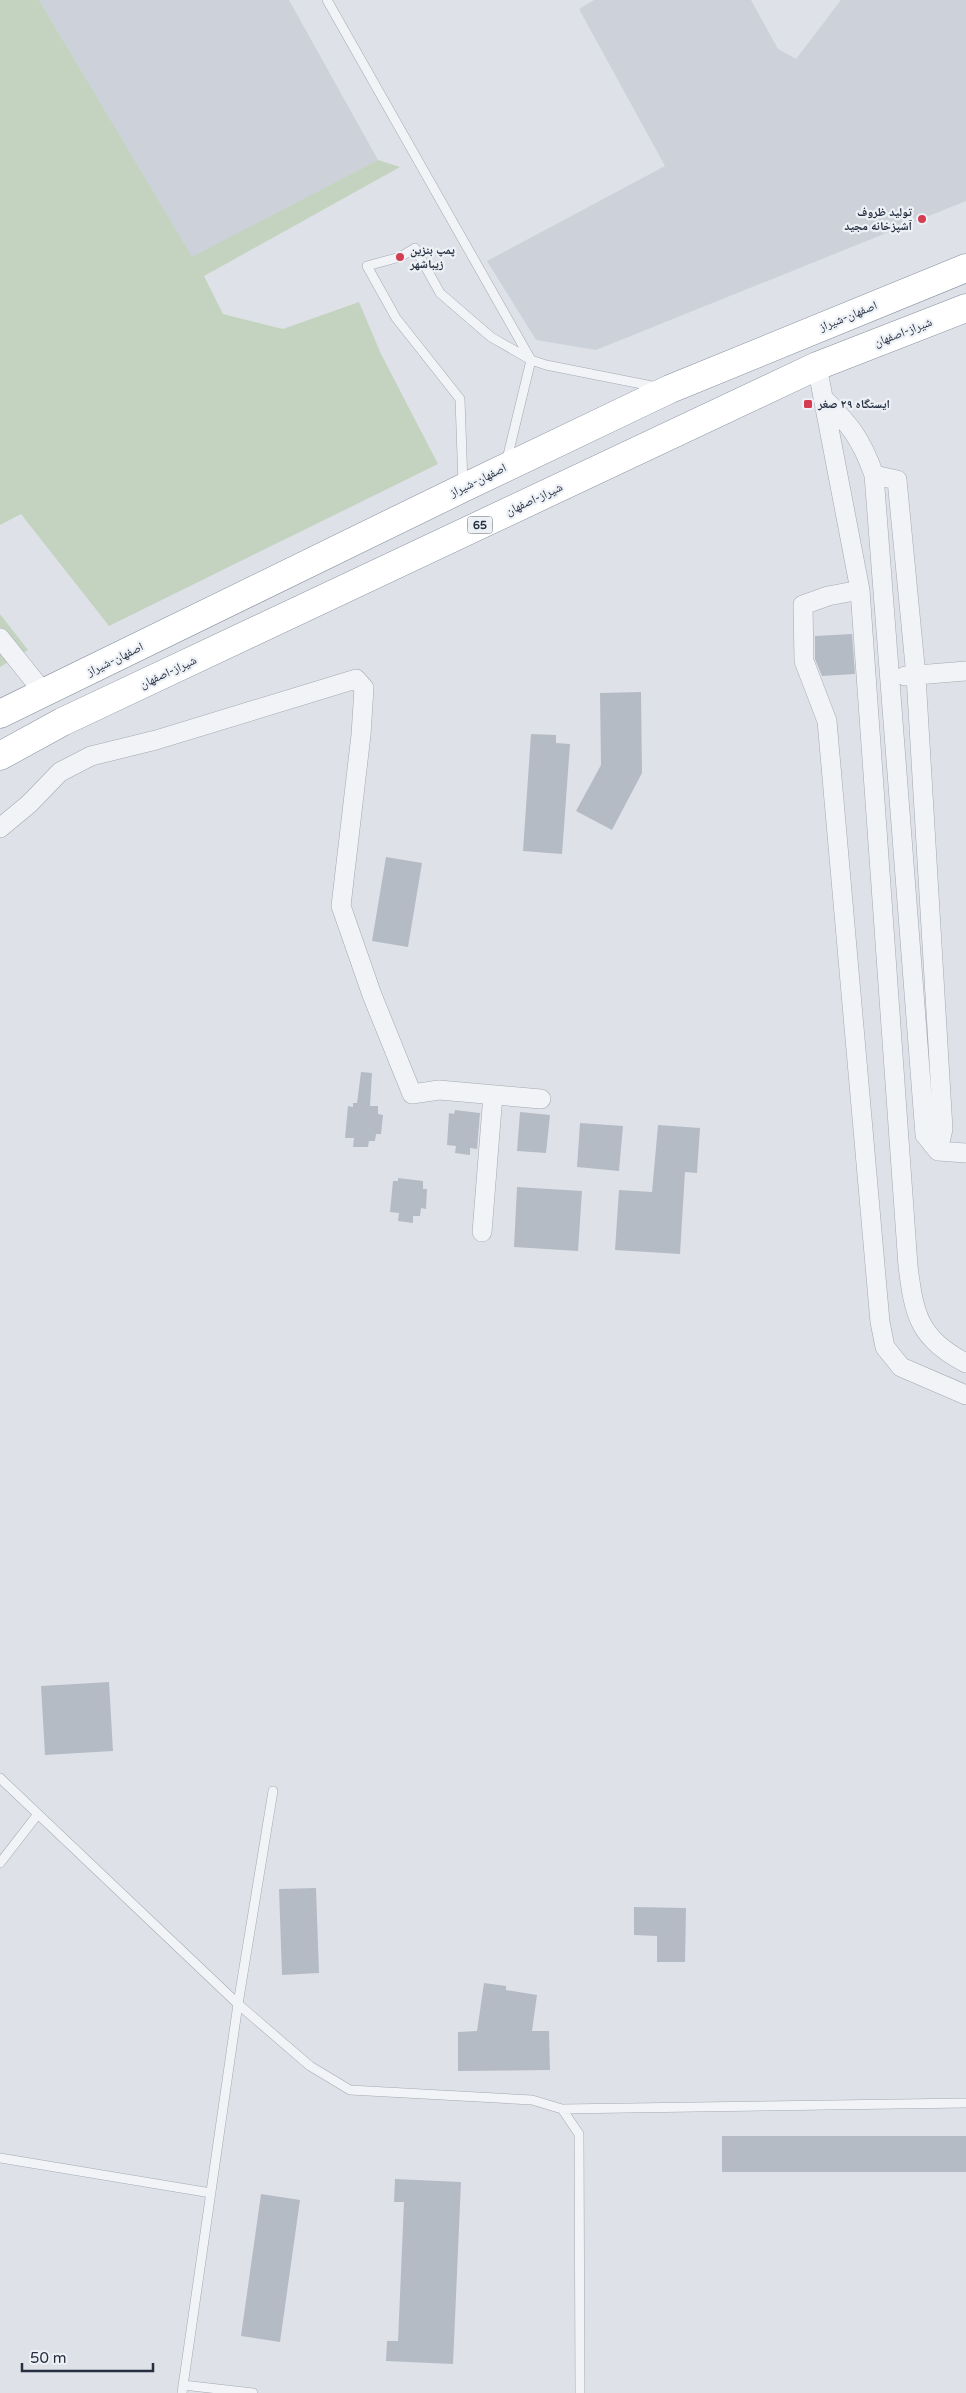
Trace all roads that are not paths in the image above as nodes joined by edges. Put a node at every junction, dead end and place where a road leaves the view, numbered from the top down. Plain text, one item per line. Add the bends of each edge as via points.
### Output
1 (327, 0) edge
2 (966, 268) edge
3 (966, 308) edge
4 (531, 360) junction
5 (817, 366) junction
6 (670, 389) junction
7 (823, 398) junction
8 (505, 467) junction
9 (874, 475) junction
10 (463, 488) junction
11 (860, 590) junction
12 (0, 638) edge
13 (966, 671) edge
14 (916, 676) junction
15 (890, 678) junction
16 (44, 694) junction
17 (0, 714) edge
18 (0, 756) edge
19 (0, 828) edge
20 (493, 1094) junction
21 (541, 1099) dead end
22 (938, 1151) junction
23 (966, 1153) edge
24 (482, 1232) dead end
25 (966, 1363) edge
26 (966, 1395) edge
27 (0, 1778) edge
28 (273, 1791) dead end
29 (38, 1814) junction
30 (0, 1864) edge
31 (238, 2004) junction
32 (966, 2103) edge
33 (562, 2109) junction
34 (0, 2158) edge
35 (211, 2192) junction
36 (183, 2389) edge
37 (253, 2393) edge
38 (580, 2393) edge

1 - 4 lane
2 - 6 highway, اصفهان-شیراز
3 - 5 highway, شیراز-اصفهان / 65
4 - 6 lane via 546,366
4 - 8 lane
4 - 10 lane via 491,337 440,293 415,248 400,257 367,266 396,318 460,399
5 - 7 street
5 - 18 highway, شیراز-اصفهان / 65 via 62,722
6 - 8 highway, اصفهان-شیراز
7 - 9 street via 852,428 868,456
7 - 11 street
8 - 10 highway, اصفهان-شیراز
9 - 14 street via 897,480
9 - 15 street
10 - 16 highway, اصفهان-شیراز
11 - 25 street via 913,1307 924,1330 945,1352
11 - 26 street via 803,605 804,661 827,721 880,1322 885,1347 901,1367
12 - 16 street
13 - 14 street
14 - 15 street
14 - 22 street via 943,1129
15 - 22 street via 925,1135
16 - 17 highway, اصفهان-شیراز
19 - 20 street via 60,772 91,756 156,740 356,679 364,688 361,736 341,906 412,1094 439,1090
20 - 21 street
20 - 24 street
22 - 23 street
27 - 29 lane
28 - 31 lane
29 - 30 lane
29 - 31 lane
31 - 33 lane via 310,2066 350,2090 532,2100
31 - 35 lane
32 - 33 lane
33 - 38 lane via 579,2134
34 - 35 lane
35 - 36 lane
36 - 37 lane

